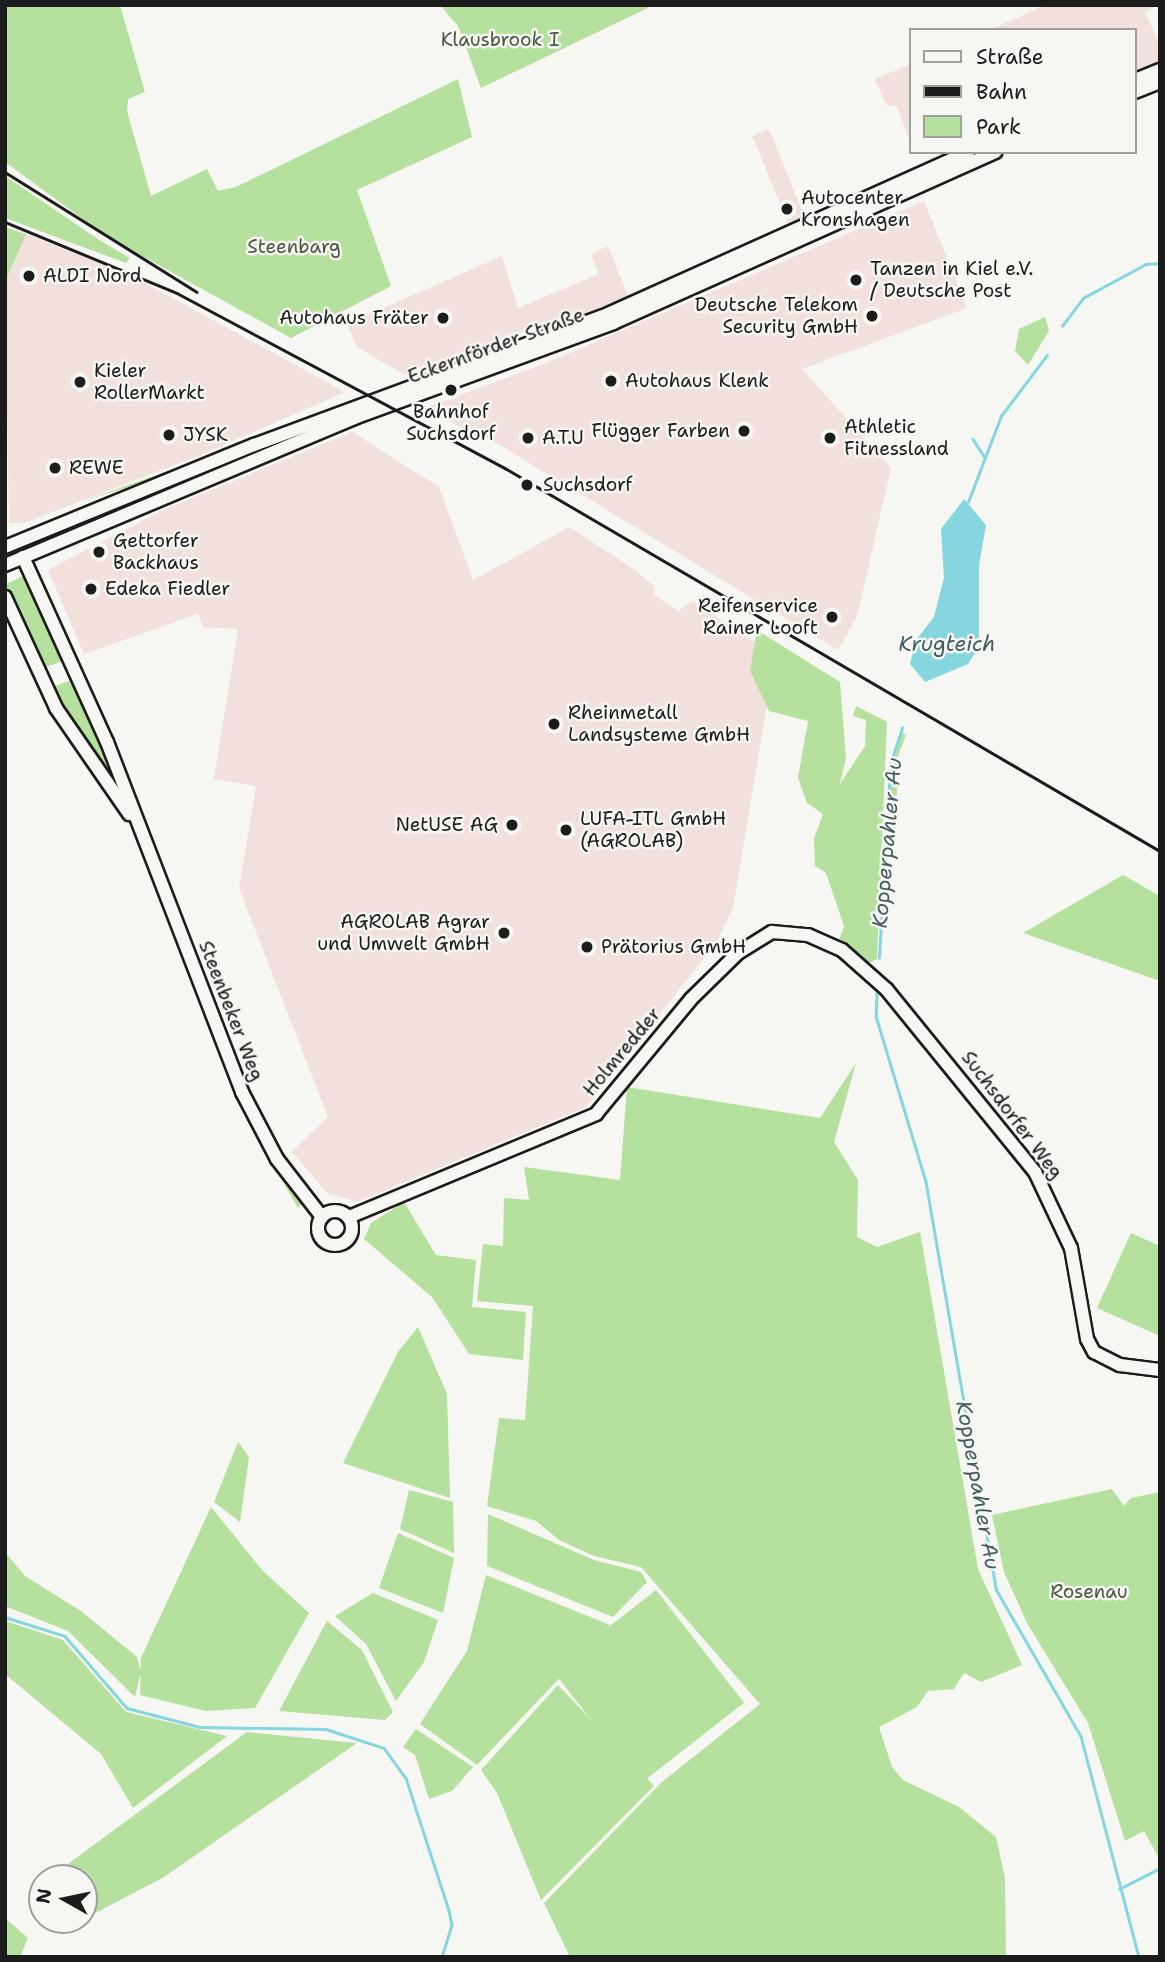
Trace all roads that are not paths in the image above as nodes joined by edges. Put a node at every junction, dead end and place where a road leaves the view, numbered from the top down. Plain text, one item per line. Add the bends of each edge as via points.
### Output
1 (1160, 70) edge
2 (1137, 79) edge
3 (1160, 82) edge
4 (1137, 91) edge
5 (968, 156) edge
6 (8, 541) edge
7 (23, 557) junction
8 (5, 565) edge
9 (5, 597) edge
10 (138, 829) junction
11 (874, 978) joint
12 (326, 1214) junction
13 (350, 1222) junction
14 (1160, 1370) edge

1 - 2 street
3 - 4 street
5 - 6 street, Eckernförder Straße via 610,313 359,404
5 - 7 street, Eckernförder Straße via 613,323 354,418
6 - 7 street, Steenbeker Weg
7 - 8 street, Eckernförder Straße
7 - 10 street, Steenbeker Weg via 70,653
9 - 10 street, Steenbeker Weg via 56,708
10 - 12 street, Steenbeker Weg via 242,1092 277,1159
11 - 13 street, Holmredder via 816,937 778,932 756,939 691,999 596,1114
11 - 14 street, Suchsdorfer Weg via 1046,1190 1071,1248 1090,1346 1110,1362
12 - 13 street, Steenbeker Weg
12 - 13 street, Steenbeker Weg via 319,1231 329,1243 345,1241

